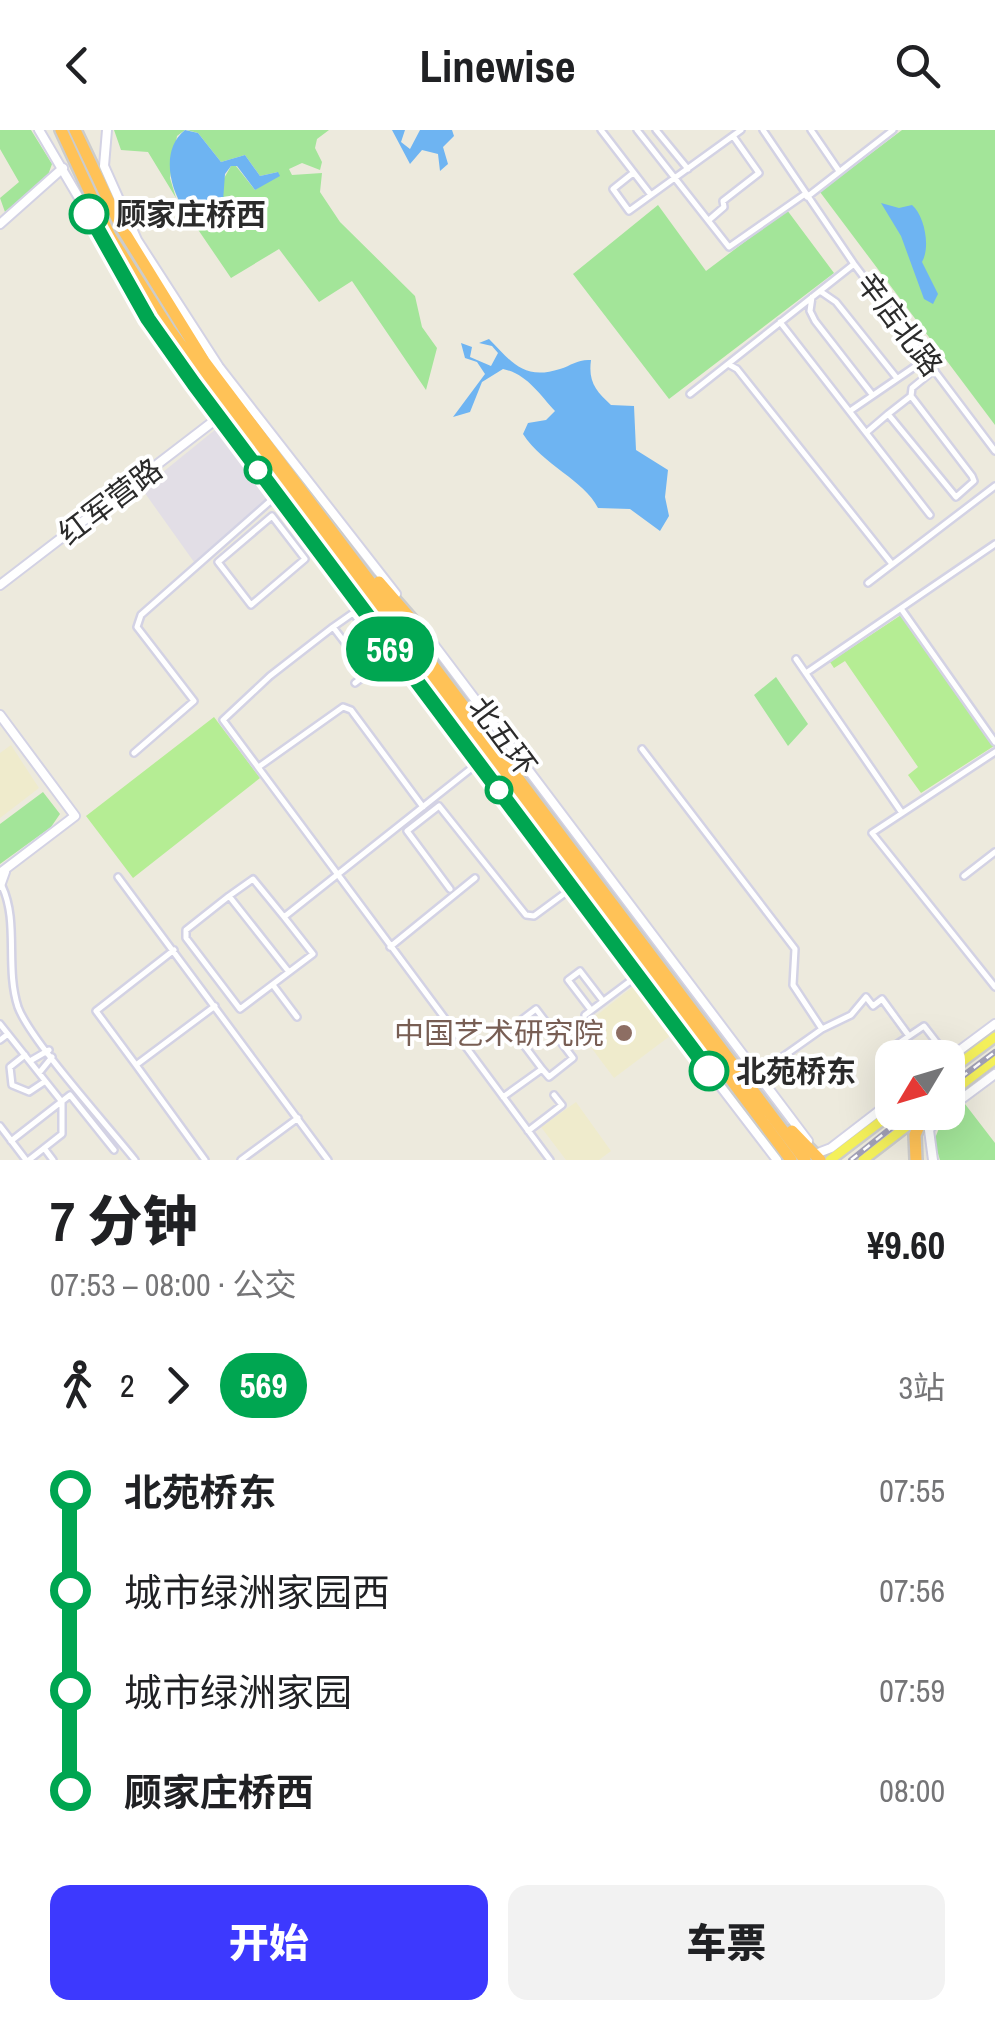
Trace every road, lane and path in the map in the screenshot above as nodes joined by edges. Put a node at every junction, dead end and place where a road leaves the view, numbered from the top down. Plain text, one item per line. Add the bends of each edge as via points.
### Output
1 (39, 130) edge
2 (61, 130) edge
3 (75, 130) edge
4 (107, 130) edge
5 (601, 130) edge
6 (637, 130) edge
7 (656, 130) edge
8 (742, 130) edge
9 (763, 130) edge
10 (811, 130) edge
11 (893, 130) edge
12 (733, 136) junction
13 (63, 168) junction
14 (688, 169) junction
15 (839, 172) junction
16 (632, 173) junction
17 (675, 178) junction
18 (651, 195) junction
19 (806, 195) junction
20 (709, 220) junction
21 (0, 224) edge
22 (854, 264) junction
23 (820, 291) junction
24 (812, 297) junction
25 (150, 302) junction
26 (780, 322) junction
27 (174, 356) junction
28 (926, 360) junction
29 (728, 364) junction
30 (934, 370) junction
31 (896, 377) junction
32 (871, 393) junction
33 (690, 394) dead end
34 (911, 396) junction
35 (850, 411) junction
36 (888, 414) junction
37 (219, 417) junction
38 (866, 432) junction
39 (995, 451) edge
40 (995, 486) edge
41 (276, 496) junction
42 (930, 514) dead end
43 (301, 530) junction
44 (290, 539) junction
45 (338, 539) junction
46 (995, 544) edge
47 (892, 564) junction
48 (868, 583) dead end
49 (0, 585) edge
50 (902, 610) junction
51 (334, 626) junction
52 (426, 636) junction
53 (376, 638) junction
54 (796, 659) dead end
55 (368, 672) junction
56 (806, 673) junction
57 (354, 683) dead end
58 (0, 716) edge
59 (995, 742) edge
60 (642, 750) dead end
61 (995, 752) edge
62 (134, 753) dead end
63 (478, 764) junction
64 (259, 767) junction
65 (434, 799) junction
66 (439, 806) junction
67 (424, 807) junction
68 (902, 813) junction
69 (402, 824) junction
70 (407, 831) junction
71 (995, 852) edge
72 (3, 872) edge
73 (118, 876) dead end
74 (338, 876) junction
75 (964, 876) dead end
76 (476, 878) dead end
77 (1, 886) edge
78 (572, 888) junction
79 (450, 890) dead end
80 (229, 896) junction
81 (284, 917) junction
82 (390, 947) junction
83 (174, 950) junction
84 (289, 972) junction
85 (637, 976) junction
86 (272, 985) junction
87 (995, 987) edge
88 (603, 1002) junction
89 (215, 1006) junction
90 (298, 1017) dead end
91 (668, 1017) junction
92 (0, 1024) edge
93 (995, 1024) edge
94 (822, 1030) junction
95 (8, 1034) junction
96 (909, 1036) junction
97 (995, 1037) edge
98 (0, 1040) edge
99 (903, 1040) edge
100 (935, 1040) edge
101 (965, 1046) edge
102 (51, 1053) junction
103 (712, 1055) junction
104 (27, 1058) junction
105 (965, 1059) edge
106 (995, 1059) edge
107 (136, 1065) junction
108 (542, 1069) junction
109 (39, 1073) junction
110 (995, 1074) edge
111 (757, 1075) junction
112 (44, 1080) junction
113 (965, 1082) edge
114 (554, 1095) dead end
115 (965, 1096) edge
116 (504, 1098) junction
117 (62, 1102) junction
118 (762, 1102) junction
119 (875, 1114) edge
120 (298, 1118) junction
121 (875, 1125) edge
122 (0, 1128) edge
123 (902, 1130) edge
124 (929, 1130) edge
125 (528, 1131) junction
126 (11, 1141) junction
127 (44, 1148) junction
128 (114, 1150) dead end
129 (823, 1158) edge
130 (28, 1160) edge
131 (52, 1160) edge
132 (135, 1160) edge
133 (205, 1160) edge
134 (241, 1160) edge
135 (328, 1160) edge
136 (550, 1160) edge
137 (777, 1160) edge
138 (791, 1160) edge
139 (806, 1160) edge
140 (863, 1160) edge
141 (933, 1160) edge

1 - 13 street
2 - 25 highway, 北五环 via 110,236
3 - 45 highway, 北五环 via 96,178 204,361
4 - 52 street via 104,166 147,255 219,367
5 - 16 street
6 - 17 street
7 - 14 street
8 - 12 street
9 - 19 street, 辛店北路
10 - 15 street
11 - 15 street
12 - 14 street
12 - 20 street via 759,173
13 - 21 street
13 - 27 street
14 - 17 street
15 - 19 street
16 - 18 street
16 - 18 street via 613,189 625,208
17 - 18 street
17 - 20 street
19 - 20 street via 729,246
19 - 22 street, 辛店北路
22 - 23 street
22 - 28 street, 辛店北路
23 - 24 street
23 - 31 street
24 - 26 street
24 - 32 street via 815,321
25 - 27 highway
25 - 103 highway, 北五环
26 - 29 street
26 - 35 street
27 - 37 street
28 - 30 street, 辛店北路
28 - 31 street
29 - 33 street
29 - 47 street
30 - 34 street
30 - 39 street, 辛店北路
31 - 32 street
32 - 35 street
34 - 36 street
34 - 36 street via 974,480 956,497
35 - 38 street
36 - 38 street
37 - 41 street
37 - 49 street, 红军营路
38 - 42 street
40 - 47 street
41 - 43 street
41 - 62 street via 141,615 137,627 194,701
43 - 44 street
43 - 53 street
44 - 44 street via 272,516 218,562 251,604 305,559
45 - 52 highway
45 - 118 highway, 北五环
46 - 50 street
47 - 48 street
50 - 56 street
50 - 59 street
51 - 53 street via 353,612
51 - 55 street
51 - 64 street via 223,720
52 - 111 street
53 - 55 street via 390,661
53 - 63 street
54 - 56 street
55 - 57 street
56 - 68 street
58 - 72 street via 75,816
60 - 94 street via 795,949 793,985
61 - 68 street
63 - 65 street
63 - 78 street
64 - 67 street via 344,707
64 - 74 street
65 - 66 street
65 - 67 street
66 - 70 street
66 - 78 street via 526,916
67 - 69 street
68 - 87 street via 872,833
69 - 70 street
69 - 74 street
70 - 79 street
71 - 75 street
72 - 77 street
73 - 83 street
74 - 81 street
74 - 82 street
76 - 82 street
77 - 102 street via 10,903 11,983 20,1012
78 - 85 street
80 - 81 street via 255,880
80 - 84 street
80 - 86 street via 186,930 186,938 240,1009
81 - 84 street via 313,954
82 - 116 street
83 - 89 street
83 - 107 street via 96,1010
84 - 86 street
85 - 88 street
85 - 91 street
86 - 90 street
88 - 88 street via 588,1012 568,980 580,971
89 - 107 street
89 - 120 street
91 - 103 highway
91 - 137 street
92 - 95 street
93 - 101 street
94 - 96 street via 852,1015 866,996 872,1006 882,999
94 - 111 street
95 - 98 street
95 - 104 street
96 - 99 street
96 - 100 street via 924,1026
97 - 105 main road
102 - 104 street
102 - 109 street
102 - 132 street
103 - 138 highway, 北五环
104 - 109 street
104 - 112 street via 10,1067 12,1085 28,1092
106 - 113 main road
107 - 133 street
108 - 108 street via 548,1078 574,1058 536,1009 510,1028
108 - 116 street
109 - 112 street
110 - 115 street
111 - 129 street
112 - 117 street
114 - 125 street via 562,1106
116 - 125 street
117 - 126 street
117 - 127 street via 62,1134
117 - 128 street via 70,1096
118 - 129 highway
118 - 139 highway, 北五环
119 - 129 street
120 - 134 street
120 - 135 street
121 - 129 main road
122 - 126 street
123 - 140 main road
124 - 141 street
125 - 136 street
126 - 130 street
127 - 130 street
127 - 131 street

